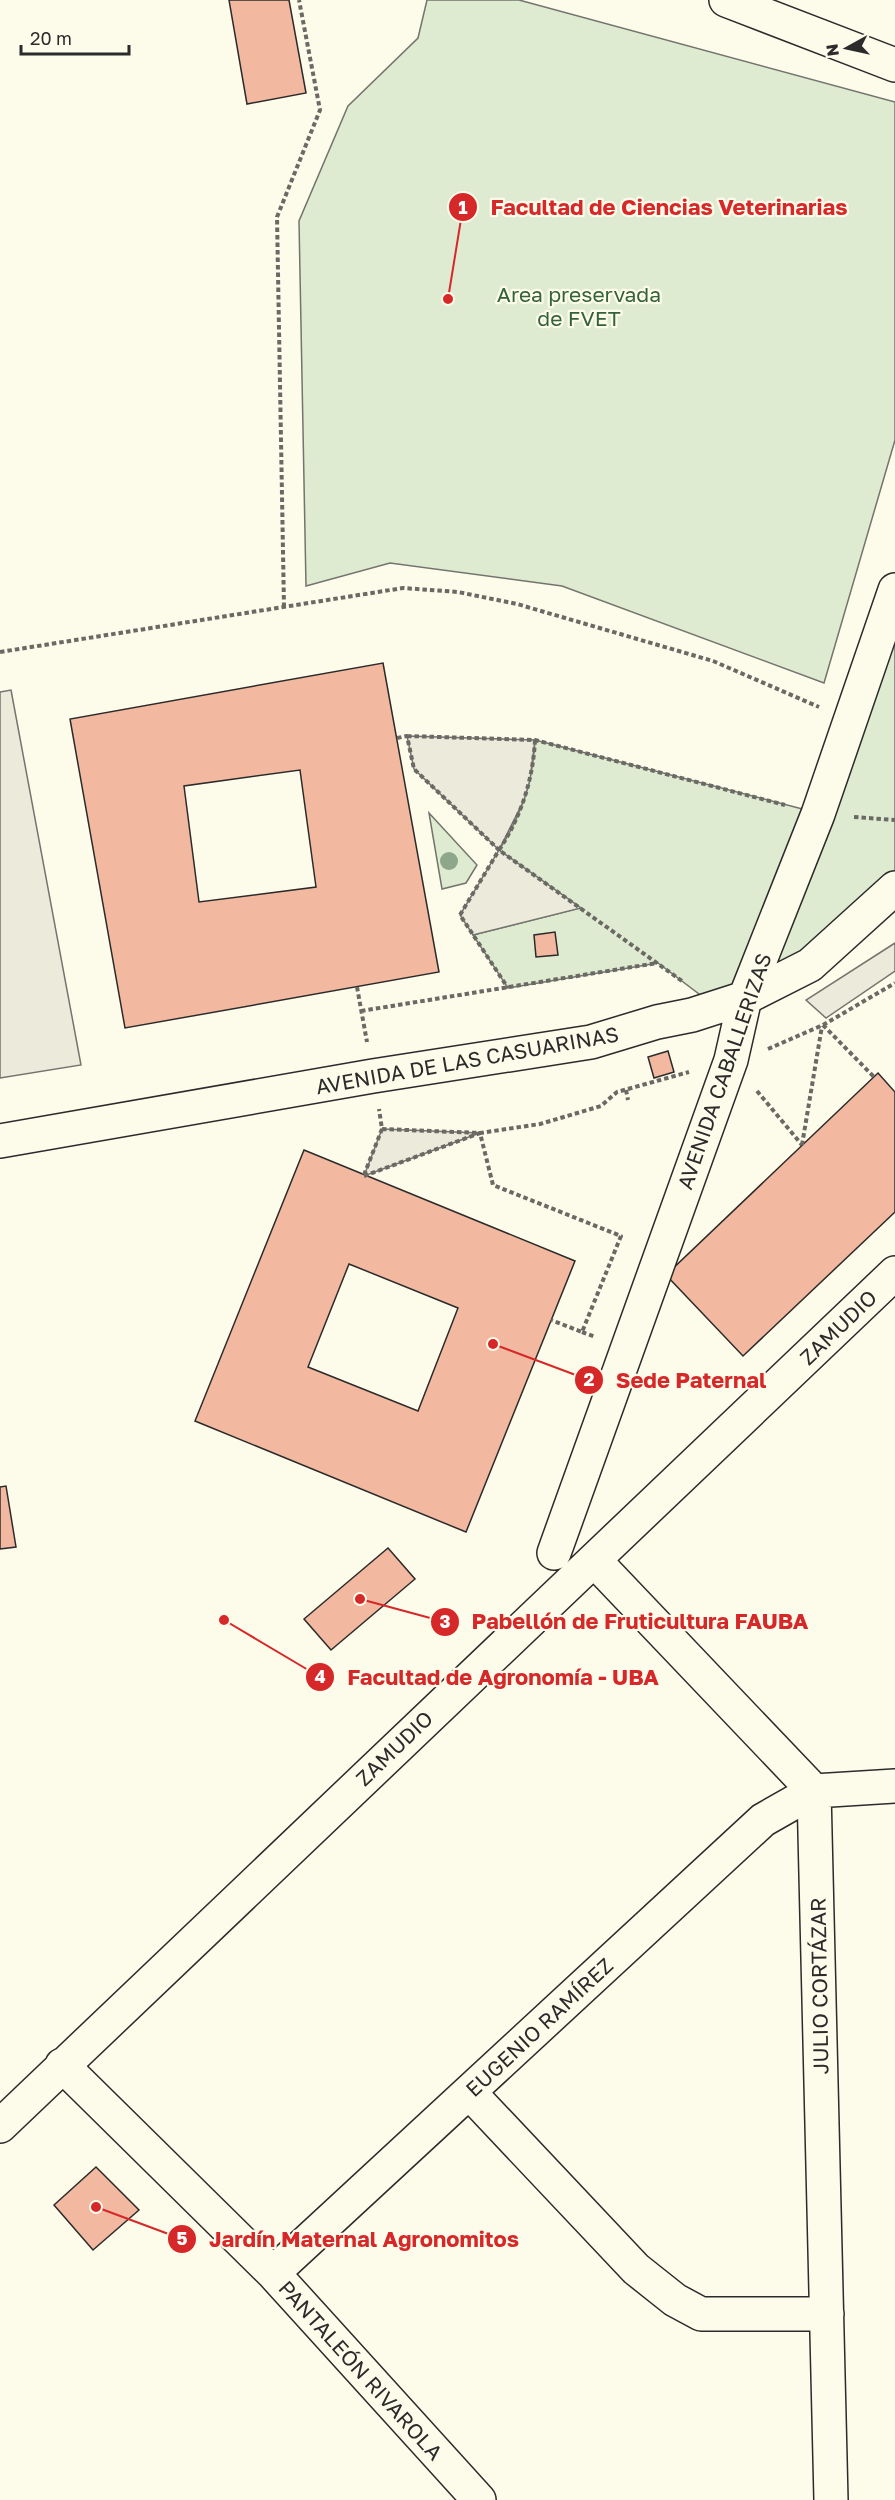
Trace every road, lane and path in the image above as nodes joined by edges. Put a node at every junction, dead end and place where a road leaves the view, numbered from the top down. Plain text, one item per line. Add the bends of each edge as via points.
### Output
1 (298, 0) edge
2 (726, 0) edge
3 (895, 65) edge
4 (895, 590) edge
5 (284, 607) junction
6 (0, 652) edge
7 (850, 720) junction
8 (407, 736) junction
9 (397, 738) dead end
10 (535, 741) junction
11 (818, 814) junction
12 (499, 850) junction
13 (895, 888) edge
14 (658, 963) junction
15 (895, 983) edge
16 (357, 987) dead end
17 (508, 988) junction
18 (730, 1002) junction
19 (822, 1025) junction
20 (731, 1060) junction
21 (874, 1077) dead end
22 (626, 1090) junction
23 (628, 1100) dead end
24 (480, 1133) junction
25 (0, 1141) edge
26 (895, 1273) edge
27 (551, 1320) dead end
28 (554, 1553) dead end
29 (594, 1560) junction
30 (895, 1786) edge
31 (814, 1791) junction
32 (62, 2065) junction
33 (469, 2092) junction
34 (0, 2126) edge
35 (273, 2273) junction
36 (827, 2314) junction
37 (478, 2500) edge
38 (831, 2500) edge

1 - 5 path via 320,110 277,217
2 - 3 street
4 - 7 street, AVENIDA CABALLERIZAS
5 - 6 path
5 - 7 path via 403,588 458,592 518,604 713,661
7 - 11 street, AVENIDA CABALLERIZAS
8 - 9 path
8 - 10 path
8 - 12 path via 414,769
10 - 11 path
10 - 12 path via 524,800
11 - 18 street, AVENIDA CABALLERIZAS
12 - 14 path
12 - 17 path via 460,915
13 - 18 street, AVENIDA DE LAS CASUARINAS via 810,965
14 - 17 path
14 - 18 path
15 - 19 path
16 - 17 path via 361,1011
18 - 20 street, AVENIDA CABALLERIZAS
18 - 25 street, AVENIDA DE LAS CASUARINAS via 591,1042
19 - 20 path via 785,1043
19 - 20 path via 802,1145
19 - 21 path
20 - 22 path
20 - 28 street, AVENIDA CABALLERIZAS
22 - 23 path
22 - 24 path via 616,1092 602,1106 540,1124
24 - 24 path via 382,1129 364,1176 470,1137
24 - 27 path via 494,1185 621,1236 582,1332
26 - 29 street, ZAMUDIO
29 - 31 street
29 - 32 street, ZAMUDIO
30 - 31 street
31 - 33 street, EUGENIO RAMÍREZ via 763,1820
31 - 36 street, JULIO CORTÁZAR
32 - 34 street, ZAMUDIO
32 - 35 street, PANTALEÓN RIVAROLA
33 - 35 street, EUGENIO RAMÍREZ
33 - 36 street via 636,2270 675,2300 701,2314
35 - 37 street, PANTALEÓN RIVAROLA
36 - 38 street, JULIO CORTÁZAR

